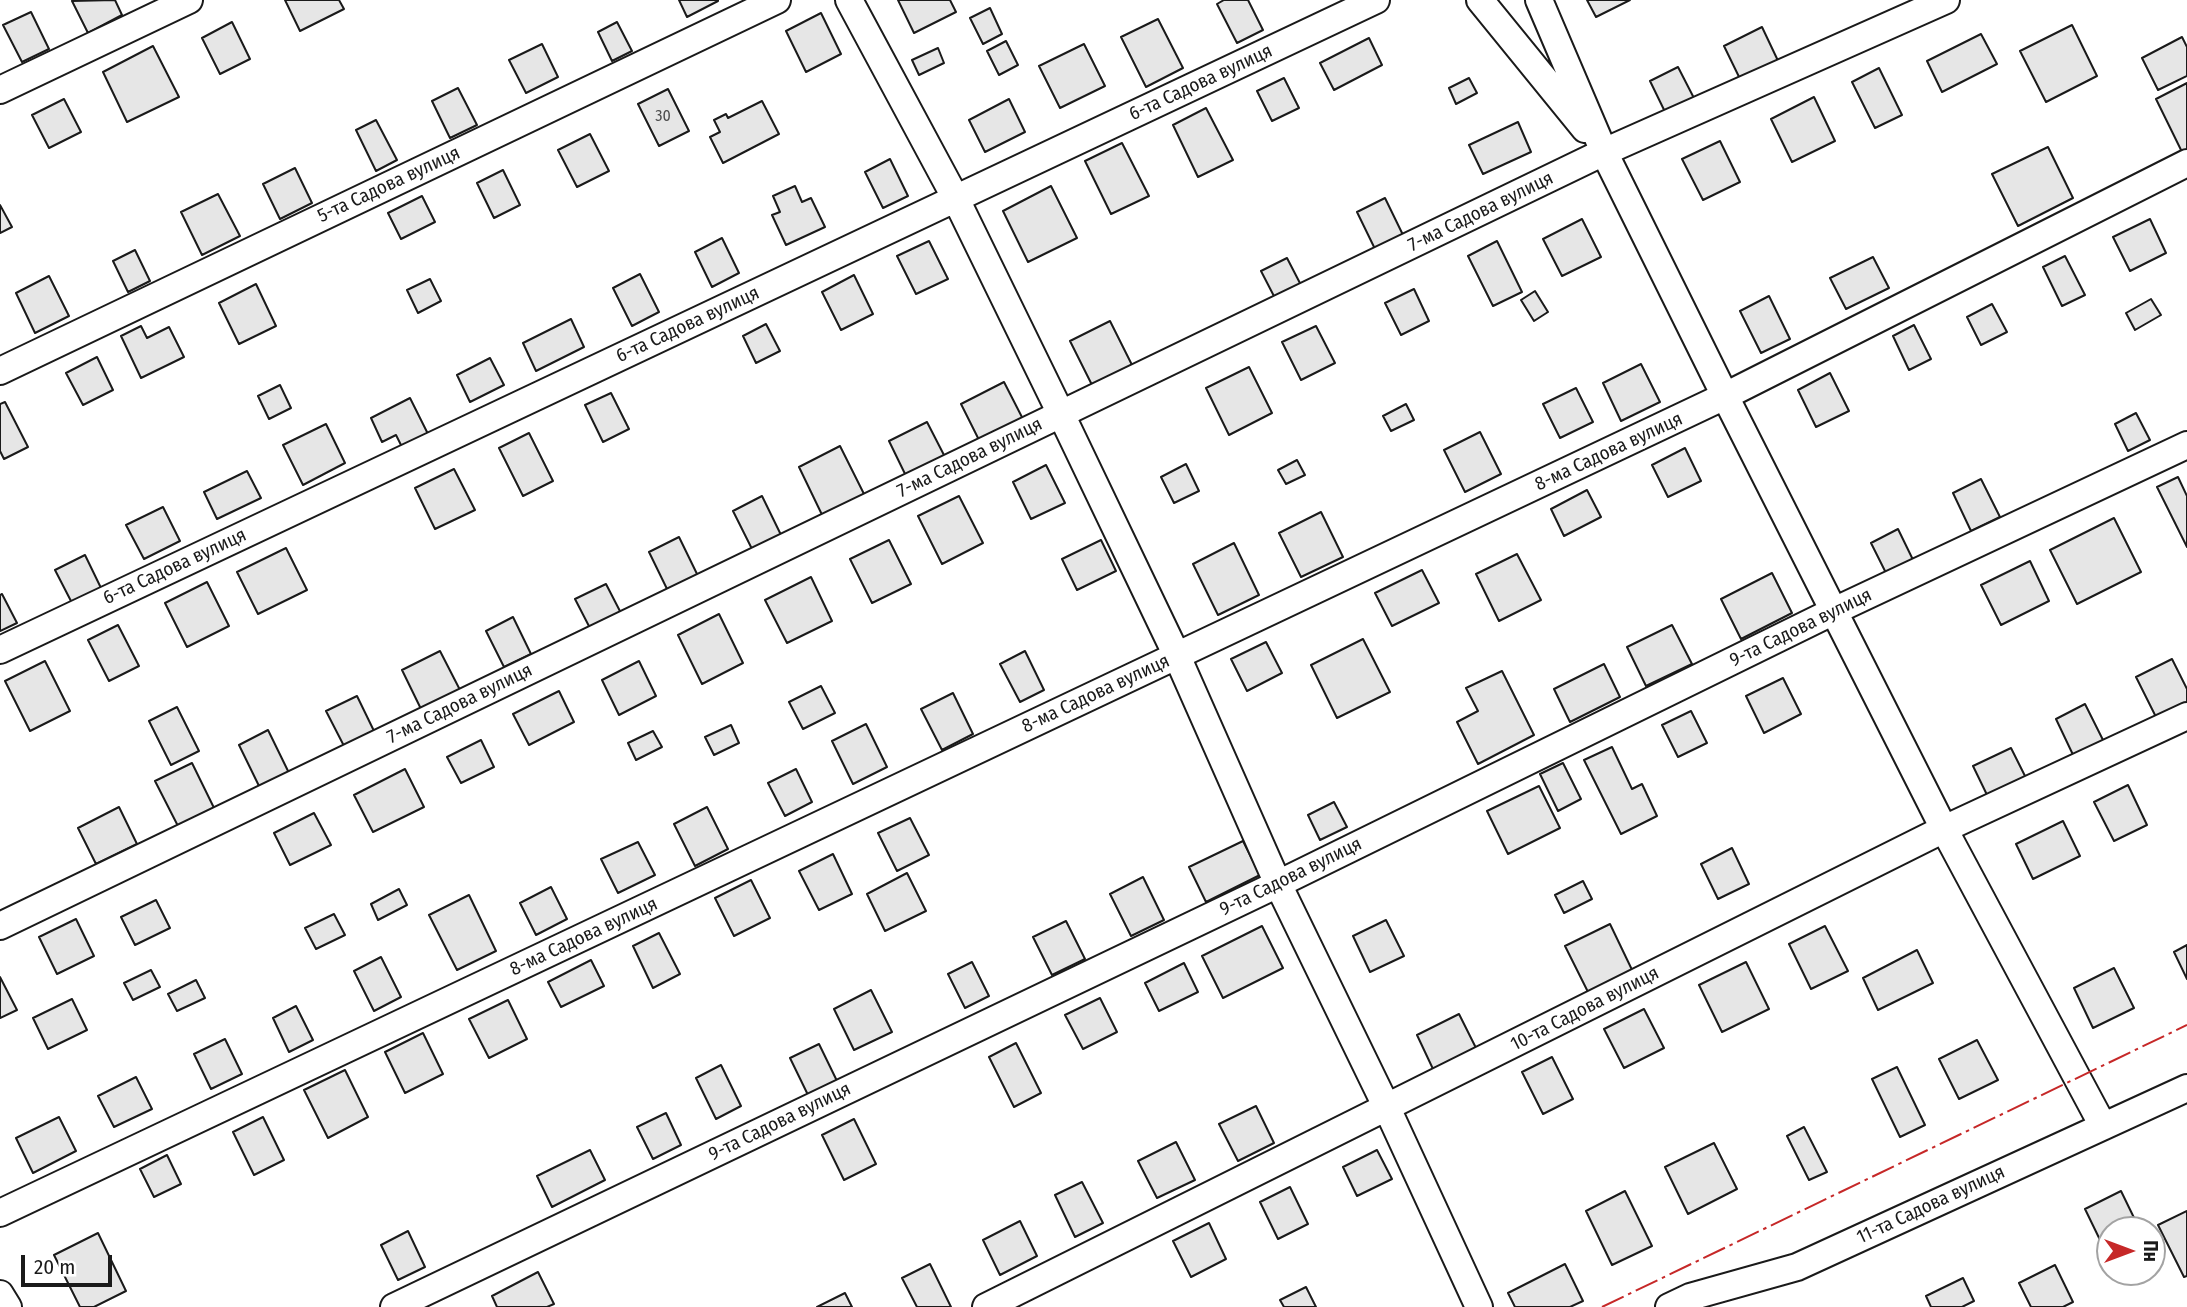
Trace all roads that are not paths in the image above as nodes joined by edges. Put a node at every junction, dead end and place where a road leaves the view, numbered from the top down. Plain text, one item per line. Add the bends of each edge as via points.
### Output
1 (189, 0) edge
2 (777, 0) edge
3 (849, 0) edge
4 (1376, 0) edge
5 (1480, 0) edge
6 (1539, 0) edge
7 (1945, 0) edge
8 (0, 90) edge
9 (1604, 152) junction
10 (2187, 163) edge
11 (956, 199) junction
12 (0, 370) edge
13 (1725, 397) junction
14 (1061, 414) junction
15 (2187, 445) edge
16 (1835, 611) junction
17 (0, 650) edge
18 (1177, 656) junction
19 (2187, 716) edge
20 (1944, 829) junction
21 (1278, 884) junction
22 (0, 926) edge
23 (2187, 1088) edge
24 (1387, 1108) junction
25 (2103, 1126) junction
26 (0, 1213) edge
27 (0, 1294) edge
28 (8, 1307) edge
29 (394, 1307) edge
30 (986, 1307) edge
31 (1479, 1307) edge
32 (1669, 1307) edge

1 - 8 street
2 - 12 street, 5-та Садова вулиця
3 - 11 street
4 - 11 street, 6-та Садова вулиця
5 - 9 street
6 - 9 street
7 - 9 street, 7-ма Садова вулиця
9 - 13 street
9 - 14 street, 7-ма Садова вулиця
10 - 13 street, 8-ма Садова вулиця
11 - 14 street
11 - 17 street, 6-та Садова вулиця
13 - 16 street
13 - 18 street, 8-ма Садова вулиця
14 - 18 street
14 - 22 street, 7-ма Садова вулиця
15 - 16 street, 9-та Садова вулиця
16 - 20 street
16 - 21 street, 9-та Садова вулиця
18 - 21 street
18 - 26 street, 8-ма Садова вулиця
19 - 20 street, 10-та Садова вулиця
20 - 24 street, 10-та Садова вулиця
20 - 25 street
21 - 24 street
21 - 29 street, 9-та Садова вулиця
23 - 25 street, 11-та Садова вулиця
24 - 30 street, 10-та Садова вулиця
24 - 31 street
25 - 32 street, 11-та Садова вулиця via 1797,1267
27 - 28 street

